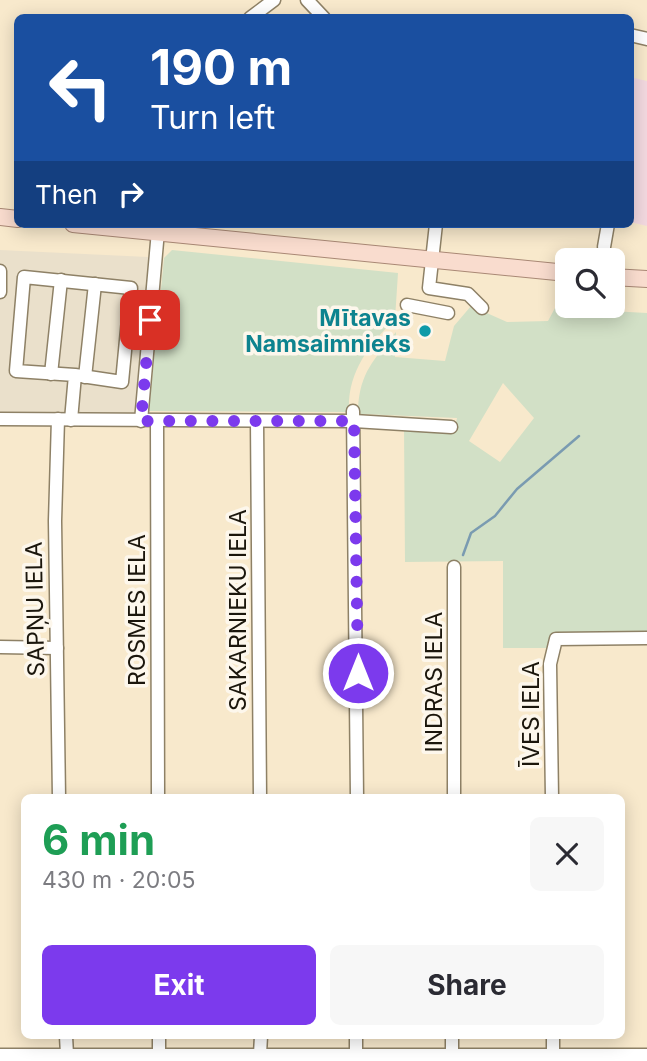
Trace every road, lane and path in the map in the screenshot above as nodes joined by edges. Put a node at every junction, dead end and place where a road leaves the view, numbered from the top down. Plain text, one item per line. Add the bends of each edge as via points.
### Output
1 (274, 0) edge
2 (307, 0) edge
3 (255, 14) edge
4 (320, 14) edge
5 (122, 228) edge
6 (436, 228) edge
7 (607, 228) edge
8 (158, 231) junction
9 (604, 247) dead end
10 (432, 262) junction
11 (0, 271) edge
12 (555, 272) edge
13 (625, 278) edge
14 (647, 279) edge
15 (61, 281) junction
16 (95, 284) junction
17 (0, 292) edge
18 (407, 305) dead end
19 (482, 308) dead end
20 (448, 313) dead end
21 (51, 373) junction
22 (80, 376) junction
23 (354, 416) junction
24 (0, 419) edge
25 (65, 419) junction
26 (141, 421) junction
27 (257, 421) junction
28 (157, 422) junction
29 (451, 426) dead end
30 (454, 566) dead end
31 (647, 638) edge
32 (0, 647) edge
33 (57, 648) junction
34 (59, 794) edge
35 (158, 794) edge
36 (260, 794) edge
37 (357, 794) edge
38 (454, 794) edge
39 (552, 794) edge
40 (66, 1039) edge
41 (159, 1039) edge
42 (261, 1039) edge
43 (356, 1039) edge
44 (452, 1039) edge
45 (553, 1039) edge
46 (260, 1054) junction
47 (356, 1054) junction
48 (0, 1055) edge
49 (67, 1055) junction
50 (159, 1055) junction
51 (553, 1055) junction
52 (647, 1055) edge
53 (452, 1056) junction
54 (174, 1059) edge

1 - 3 street
2 - 4 street
5 - 8 main road
6 - 10 street
7 - 9 street
8 - 10 main road
8 - 26 street
10 - 12 main road
10 - 19 street via 429,288 468,294
11 - 17 street
13 - 14 main road
15 - 16 street
15 - 21 street
15 - 21 street via 24,277 16,371
16 - 22 street, SAPŅU IELA
16 - 22 street via 131,288 122,382
18 - 20 street
21 - 22 street
22 - 25 street, SAPŅU IELA
23 - 27 street
23 - 29 street
23 - 37 street
24 - 25 street
25 - 26 street
25 - 33 street, SAPŅU IELA
26 - 28 street
27 - 28 street
27 - 36 street, SAKARNIEKU IELA
28 - 35 street, ROSMES IELA
30 - 38 street, INDRAS IELA
31 - 39 street, ĪVES IELA via 556,639 550,664
32 - 33 street
33 - 34 street, SAPŅU IELA
40 - 49 street
41 - 50 street
42 - 46 street
43 - 47 street
44 - 53 street
45 - 51 street
46 - 47 street
46 - 54 street
47 - 53 street
48 - 49 street
49 - 50 street
50 - 54 street
51 - 52 street
51 - 53 street

